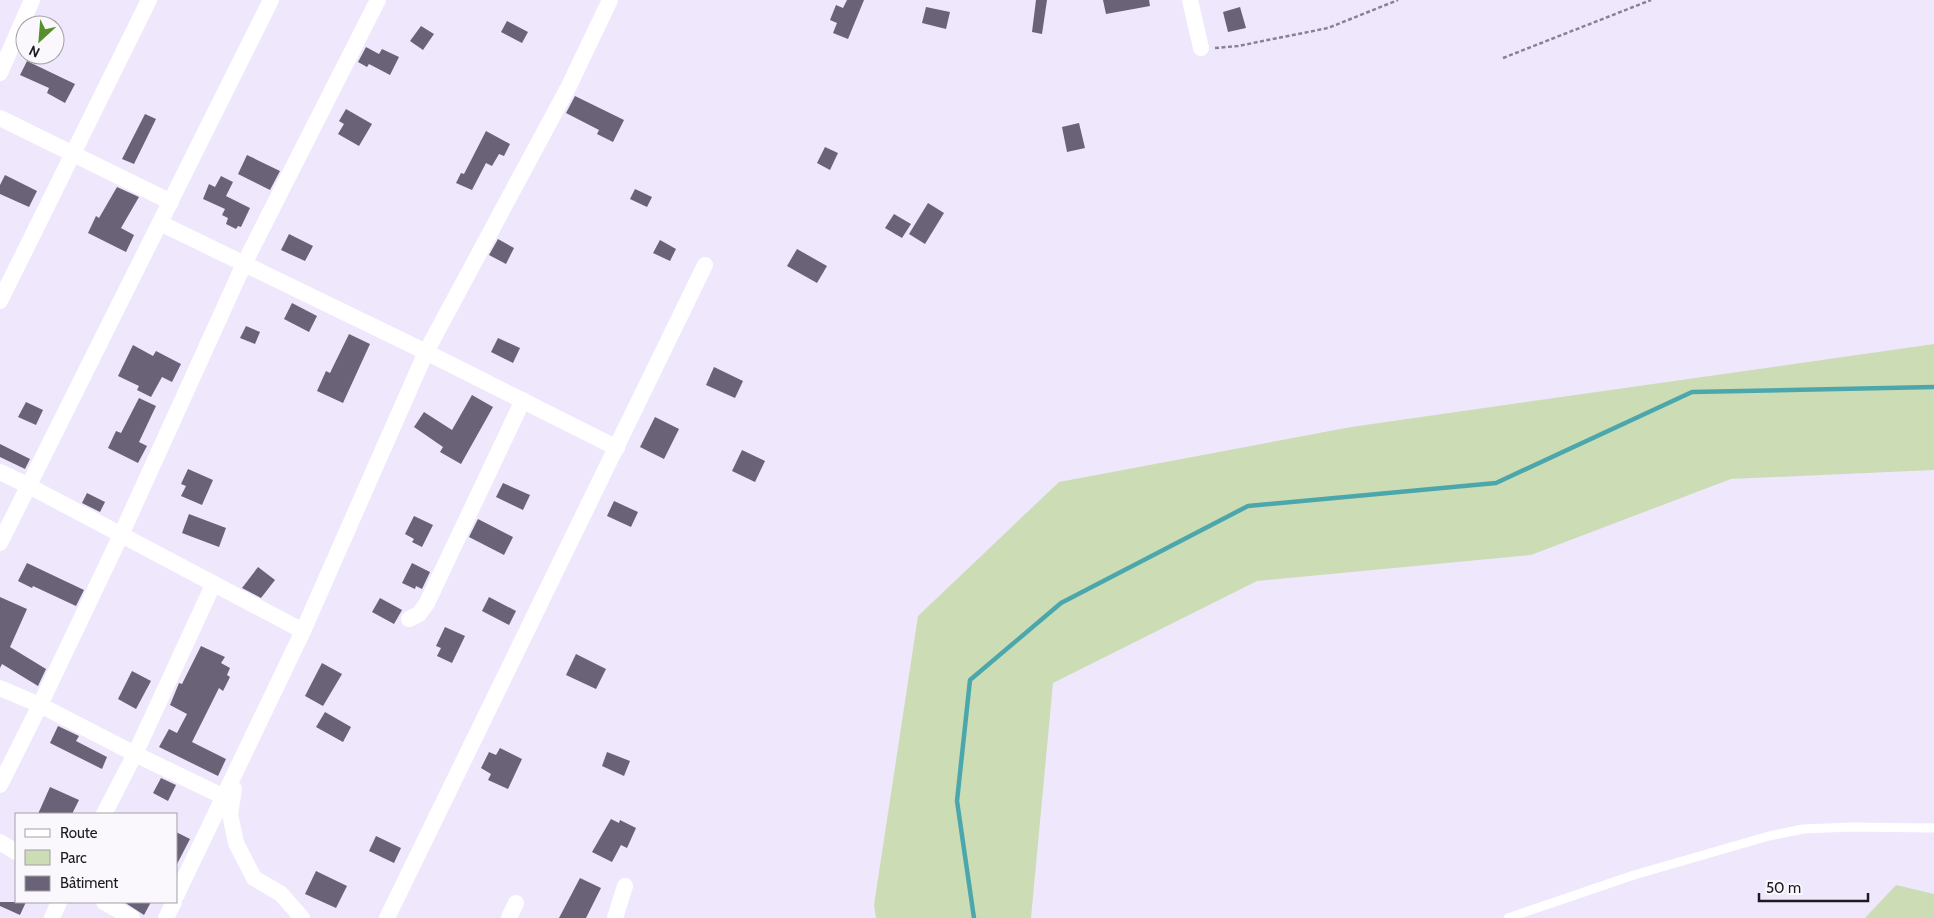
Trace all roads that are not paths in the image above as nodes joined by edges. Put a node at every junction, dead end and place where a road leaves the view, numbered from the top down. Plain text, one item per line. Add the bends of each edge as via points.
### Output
1 (32, 0) edge
2 (149, 0) edge
3 (271, 0) edge
4 (378, 0) edge
5 (610, 0) edge
6 (1190, 0) edge
7 (1201, 48) road end
8 (0, 73) edge
9 (0, 118) edge
10 (73, 155) junction
11 (171, 202) junction
12 (160, 223) junction
13 (244, 264) junction
14 (706, 264) dead end
15 (0, 301) edge
16 (426, 352) junction
17 (523, 400) junction
18 (617, 448) junction
19 (0, 472) edge
20 (29, 486) junction
21 (121, 535) junction
22 (0, 543) edge
23 (213, 585) junction
24 (410, 619) dead end
25 (303, 631) junction
26 (0, 688) edge
27 (40, 705) junction
28 (135, 754) junction
29 (238, 770) junction
30 (0, 785) edge
31 (224, 797) junction
32 (105, 813) edge
33 (1934, 828) edge
34 (0, 842) edge
35 (15, 851) edge
36 (625, 886) dead end
37 (178, 892) edge
38 (59, 903) edge
39 (106, 903) edge
40 (174, 903) edge
41 (516, 903) dead end
42 (52, 918) edge
43 (132, 918) edge
44 (166, 918) edge
45 (302, 918) edge
46 (387, 918) edge
47 (509, 918) edge
48 (615, 918) edge
49 (1508, 918) edge

1 - 8 street
2 - 10 street
3 - 11 street
4 - 13 street
5 - 16 street via 569,86
6 - 7 street
9 - 10 street
10 - 11 street
10 - 15 street
11 - 12 street
12 - 13 street
12 - 20 street
13 - 16 street
13 - 21 street
14 - 18 street
16 - 17 street
16 - 25 street
17 - 18 street
17 - 24 street via 427,603 419,614
18 - 46 street
19 - 20 street
20 - 21 street
20 - 22 street
21 - 23 street
21 - 27 street
23 - 25 street
23 - 28 street
25 - 29 street
26 - 27 street
27 - 28 street
27 - 30 street
28 - 31 street
28 - 32 street
29 - 31 street
29 - 45 street via 230,814 236,843 254,878 280,894
31 - 37 street
33 - 49 lane via 1803,829 1769,836 1634,875
34 - 35 street
36 - 48 street
38 - 42 street
39 - 43 street
40 - 44 street
41 - 47 street

